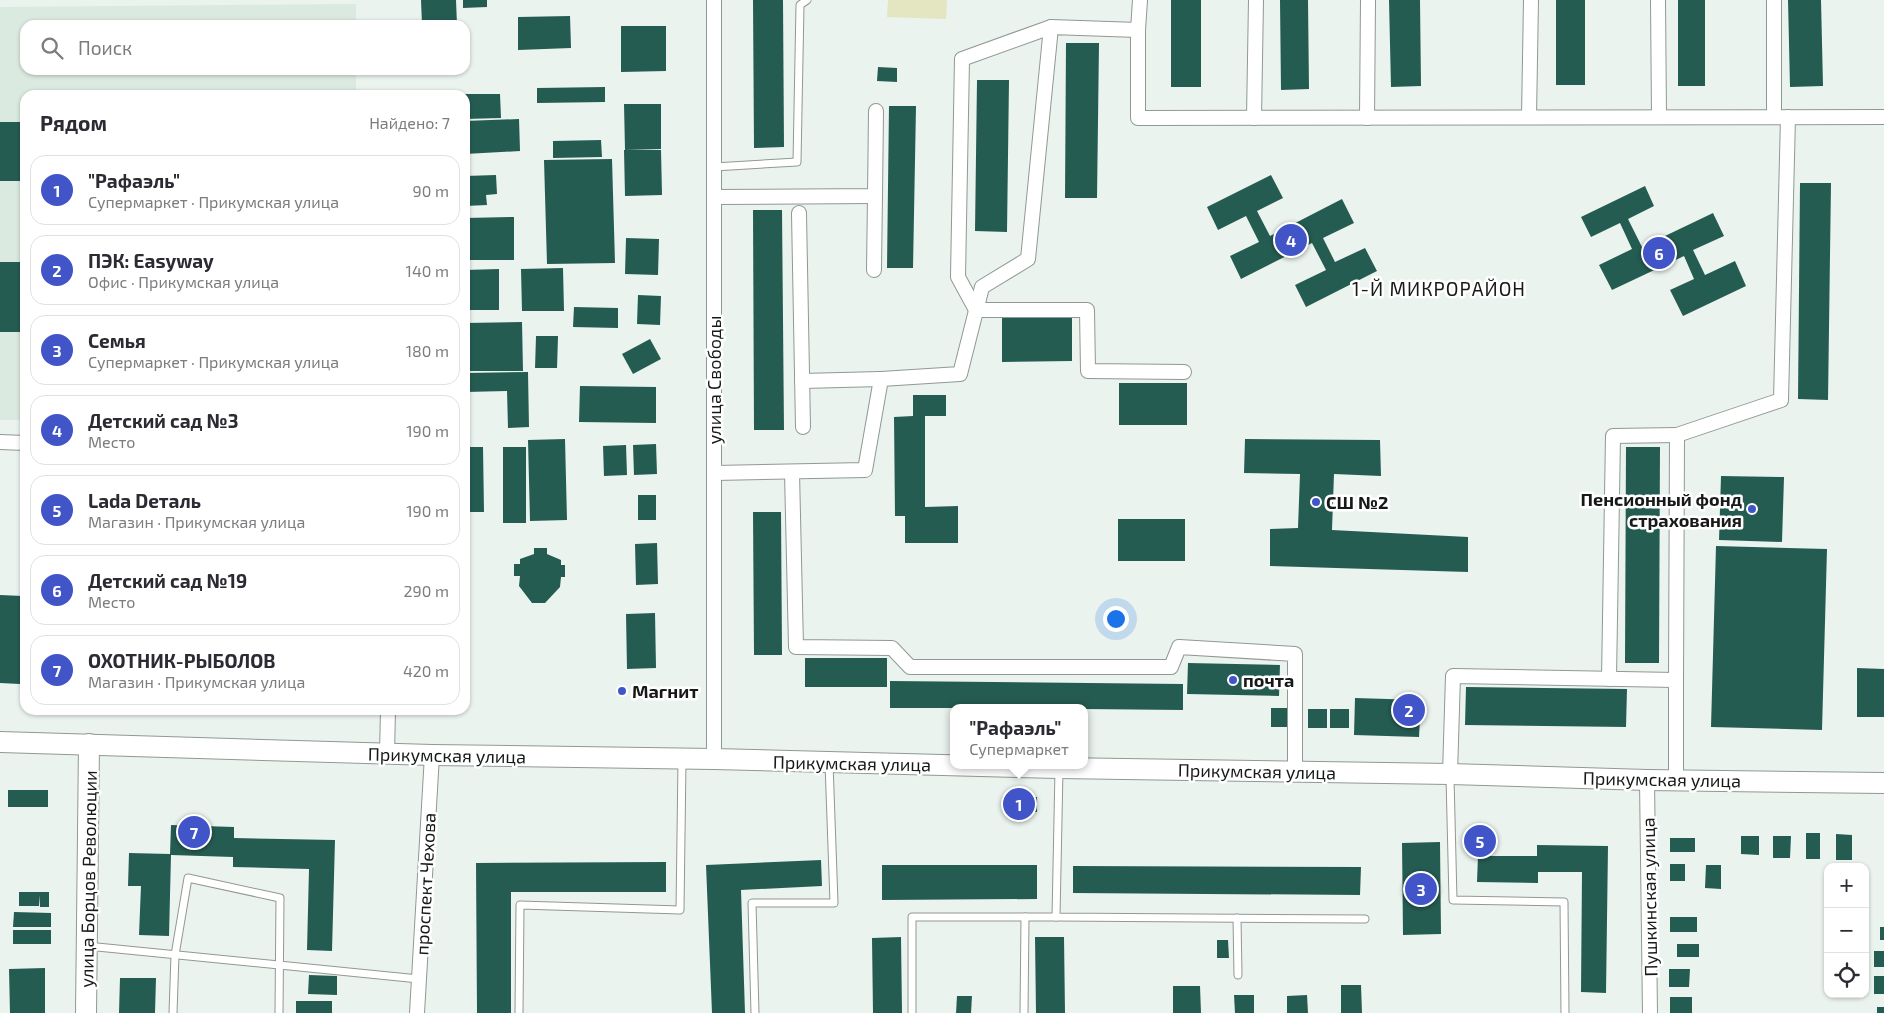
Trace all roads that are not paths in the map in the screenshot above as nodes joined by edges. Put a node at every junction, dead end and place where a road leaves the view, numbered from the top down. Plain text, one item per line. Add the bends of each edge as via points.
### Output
1 (714, 0) edge
2 (807, 0) edge
3 (1140, 0) edge
4 (1256, 0) edge
5 (1368, 0) edge
6 (1531, 0) edge
7 (1658, 0) edge
8 (1774, 0) edge
9 (1051, 27) junction
10 (1138, 30) junction
11 (876, 111) dead end
12 (1884, 116) edge
13 (1529, 117) junction
14 (1659, 117) junction
15 (1781, 117) junction
16 (1254, 118) junction
17 (1367, 118) junction
18 (714, 167) junction
19 (875, 196) junction
20 (714, 197) junction
21 (799, 213) dead end
22 (874, 270) dead end
23 (976, 310) junction
24 (1184, 372) dead end
25 (881, 379) junction
26 (802, 381) junction
27 (803, 427) dead end
28 (1677, 436) junction
29 (0, 442) edge
30 (20, 443) edge
31 (792, 472) junction
32 (714, 474) junction
33 (1609, 679) junction
34 (1676, 680) junction
35 (388, 715) edge
36 (0, 742) edge
37 (89, 744) junction
38 (387, 754) junction
39 (432, 755) junction
40 (682, 759) junction
41 (714, 759) junction
42 (829, 762) junction
43 (950, 765) edge
44 (1088, 768) edge
45 (1059, 769) edge
46 (1295, 771) junction
47 (1450, 774) junction
48 (1647, 780) junction
49 (1676, 780) junction
50 (1884, 783) edge
51 (1025, 917) junction
52 (1056, 917) junction
53 (1237, 918) junction
54 (1366, 919) dead end
55 (87, 946) junction
56 (175, 955) junction
57 (280, 965) junction
58 (1238, 974) dead end
59 (419, 979) junction
60 (86, 1013) edge
61 (172, 1013) edge
62 (279, 1013) edge
63 (417, 1013) edge
64 (519, 1013) edge
65 (755, 1013) edge
66 (912, 1013) edge
67 (1024, 1013) edge
68 (1566, 1013) edge
69 (1650, 1013) edge

1 - 18 street, улица Свободы
2 - 18 lane via 800,5 797,162
3 - 10 street
4 - 16 street
5 - 17 street
6 - 13 street
7 - 14 street
8 - 15 street
9 - 10 street
9 - 23 street via 1028,259 982,287
9 - 23 street via 962,59 958,277
10 - 16 street via 1138,118
11 - 19 street
12 - 15 street
13 - 14 street
13 - 17 street
14 - 15 street
15 - 28 street via 1781,400
16 - 17 street
18 - 20 street, улица Свободы
19 - 20 street
19 - 22 street
20 - 32 street, улица Свободы
21 - 26 street
23 - 24 street via 1087,310 1088,371
23 - 25 street via 960,374
25 - 26 street
25 - 31 street via 865,470
26 - 27 street
28 - 33 street via 1612,436
28 - 34 street
29 - 30 street
31 - 32 street
31 - 46 street via 796,648 892,648 910,667 1171,667 1179,647 1295,654
32 - 41 street, улица Свободы
33 - 34 street
33 - 47 street via 1453,676
34 - 49 street
35 - 38 street
36 - 37 main road, Прикумская улица
37 - 38 main road, Прикумская улица
37 - 55 main road, улица Борцов Революции
38 - 39 main road, Прикумская улица
39 - 40 main road, Прикумская улица
39 - 59 street, проспект Чехова
40 - 41 main road, Прикумская улица
40 - 64 lane via 680,910 520,905
41 - 42 main road, Прикумская улица
42 - 43 main road, Прикумская улица
42 - 65 lane via 834,903 752,903
44 - 46 main road, Прикумская улица
45 - 52 lane
46 - 47 main road, Прикумская улица
47 - 48 main road, Прикумская улица
47 - 68 lane via 1453,900 1564,902
48 - 49 main road, Прикумская улица
48 - 69 street, Пушкинская улица
49 - 50 main road, Прикумская улица
51 - 52 lane
51 - 66 lane via 912,916
51 - 67 lane
52 - 53 lane
53 - 54 lane
53 - 58 lane
55 - 56 lane
55 - 60 main road, улица Борцов Революции
56 - 57 lane
56 - 57 lane via 188,878 280,898
56 - 61 lane
57 - 59 lane
57 - 62 lane
59 - 63 street, проспект Чехова

